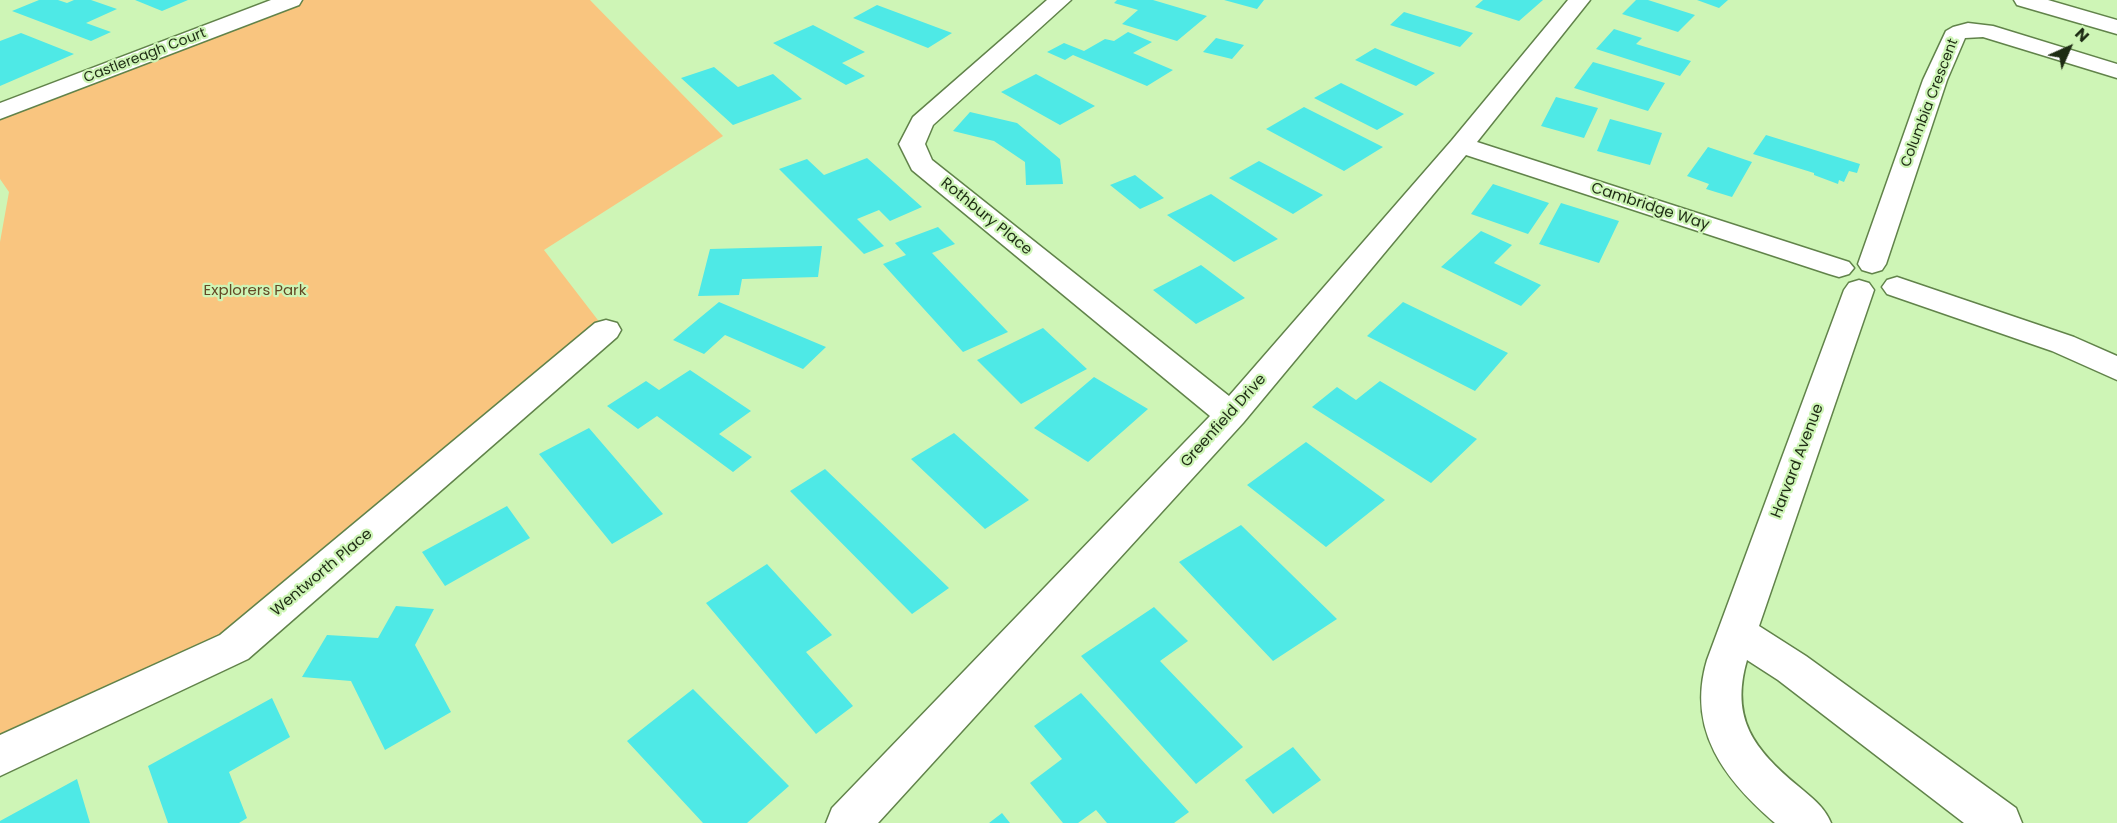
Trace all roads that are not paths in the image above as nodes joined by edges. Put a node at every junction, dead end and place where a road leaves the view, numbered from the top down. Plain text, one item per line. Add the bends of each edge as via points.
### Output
1 (291, 0) edge
2 (1060, 0) edge
3 (1579, 0) edge
4 (2025, 0) edge
5 (2117, 27) edge
6 (2117, 71) edge
7 (0, 112) edge
8 (1461, 145) junction
9 (1857, 274) junction
10 (606, 330) dead end
11 (2117, 369) edge
12 (1231, 414) junction
13 (1736, 633) junction
14 (0, 756) edge
15 (848, 823) edge
16 (1809, 823) edge
17 (2000, 823) edge

1 - 7 street, Castlereagh Court
2 - 12 street, Rothbury Place via 922,122 912,144 921,164
3 - 8 street, Greenfield Drive
4 - 5 street
6 - 9 street, Columbia Crescent via 1985,31 1958,31
8 - 9 street, Cambridge Way
8 - 12 street, Greenfield Drive
9 - 11 street, Cambridge Way via 1893,277 1897,287 2063,344
9 - 13 street, Harvard Avenue via 1833,369 1764,548
10 - 14 street, Wentworth Place via 234,647
12 - 15 street, Greenfield Drive
13 - 16 street, Harvard Avenue via 1721,686 1720,710 1727,735 1737,755 1756,777
13 - 17 street via 1792,668

